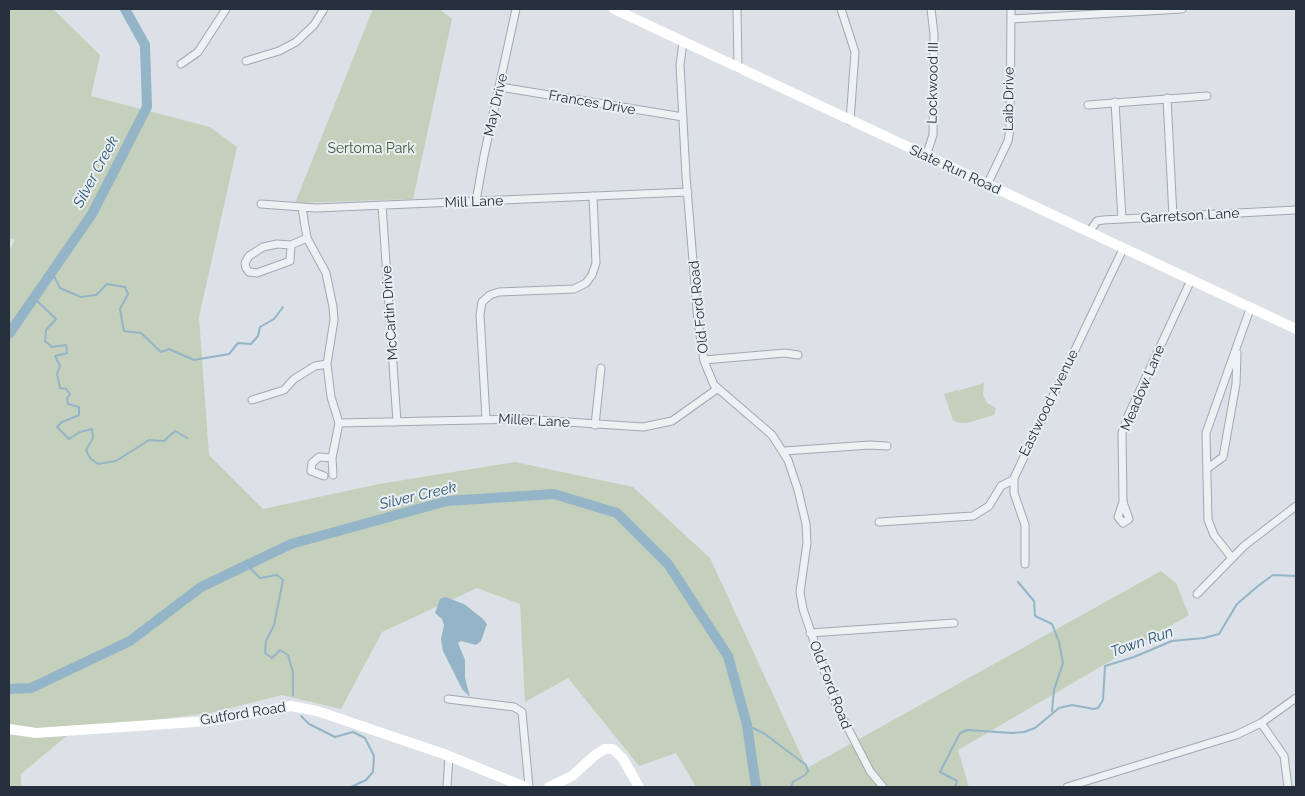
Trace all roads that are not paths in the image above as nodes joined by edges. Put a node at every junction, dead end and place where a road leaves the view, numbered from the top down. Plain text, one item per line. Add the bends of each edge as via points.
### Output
1 (226, 9) edge
2 (324, 9) edge
3 (516, 9) edge
4 (614, 9) edge
5 (737, 9) edge
6 (841, 9) edge
7 (931, 9) edge
8 (1011, 9) edge
9 (1182, 9) edge
10 (1011, 19) junction
11 (683, 42) junction
12 (246, 61) dead end
13 (181, 64) dead end
14 (738, 68) junction
15 (500, 87) junction
16 (1208, 96) dead end
17 (1167, 98) junction
18 (1115, 102) junction
19 (1088, 105) dead end
20 (683, 117) junction
21 (850, 121) junction
22 (926, 156) junction
23 (987, 185) junction
24 (688, 192) junction
25 (593, 196) junction
26 (476, 201) junction
27 (261, 204) dead end
28 (382, 205) junction
29 (302, 208) junction
30 (1296, 210) edge
31 (1173, 217) junction
32 (1122, 219) junction
33 (1089, 232) junction
34 (307, 238) junction
35 (291, 245) junction
36 (1123, 248) junction
37 (1192, 280) junction
38 (1250, 309) junction
39 (1296, 329) edge
40 (1237, 346) junction
41 (798, 355) dead end
42 (704, 360) junction
43 (327, 364) junction
44 (601, 368) dead end
45 (718, 389) junction
46 (252, 400) dead end
47 (486, 418) junction
48 (397, 422) junction
49 (339, 423) junction
50 (596, 425) junction
51 (888, 446) dead end
52 (784, 451) junction
53 (332, 458) junction
54 (1208, 468) junction
55 (333, 474) dead end
56 (324, 476) dead end
57 (1014, 480) junction
58 (1124, 502) dead end
59 (1296, 506) edge
60 (879, 522) dead end
61 (1232, 558) junction
62 (1025, 564) dead end
63 (1197, 594) dead end
64 (954, 623) dead end
65 (810, 633) junction
66 (1296, 698) edge
67 (448, 699) dead end
68 (1261, 723) junction
69 (9, 729) edge
70 (449, 756) junction
71 (507, 784) edge
72 (447, 787) edge
73 (524, 787) edge
74 (529, 787) edge
75 (549, 787) edge
76 (638, 787) edge
77 (883, 787) edge
78 (1067, 787) edge
79 (1288, 787) edge

1 - 13 street via 198,52
2 - 12 street via 314,25 296,42
3 - 15 street, May Drive
4 - 11 street, Slate Run Road
5 - 14 street
6 - 21 street via 855,52
7 - 22 street, Lockwood III via 934,34 933,135
8 - 10 street, Laib Drive
9 - 10 street
10 - 23 street, Laib Drive via 1010,129 1008,141
11 - 14 street, Slate Run Road
11 - 20 street, Old Ford Road via 680,65
14 - 21 street, Slate Run Road
15 - 20 street, Frances Drive
15 - 26 street, May Drive
16 - 17 street
17 - 18 street
17 - 31 street
18 - 19 street
18 - 32 street
20 - 24 street, Old Ford Road
21 - 22 street, Slate Run Road
22 - 23 street, Slate Run Road
23 - 33 street, Slate Run Road
24 - 25 street, Mill Lane
24 - 42 street, Old Ford Road
25 - 26 street, Mill Lane
25 - 47 street via 596,264 586,283 574,289 500,292 482,302
26 - 28 street, Mill Lane
27 - 29 street, Mill Lane
28 - 29 street, Mill Lane
28 - 48 street, McCartin Drive
29 - 34 street
30 - 31 street, Garretson Lane
31 - 32 street, Garretson Lane
32 - 33 street, Garretson Lane via 1097,221
33 - 36 street, Slate Run Road
34 - 35 street
34 - 43 street via 324,267 331,289 334,320
35 - 35 street via 263,247 249,256 246,268 257,273 290,261
36 - 37 street, Slate Run Road
36 - 57 street, Eastwood Avenue
37 - 38 street, Slate Run Road
37 - 58 street, Meadow Lane via 1122,433
38 - 39 street, Slate Run Road
38 - 40 street
40 - 54 street via 1206,433
40 - 54 street via 1236,384 1223,458
41 - 42 street
42 - 45 street, Old Ford Road
43 - 46 street via 310,369 284,390
43 - 49 street via 331,397
44 - 50 street
45 - 50 street, Miller Lane via 667,423 643,427
45 - 52 street, Old Ford Road via 765,428
47 - 48 street, Miller Lane
47 - 50 street, Miller Lane
48 - 49 street, Miller Lane
49 - 53 street
51 - 52 street
52 - 65 street, Old Ford Road via 804,511 807,543 800,592
53 - 55 street
53 - 56 street via 319,457 312,463 311,471
54 - 61 street via 1208,520 1214,535
57 - 60 street via 1001,486 989,506 973,516
57 - 62 street via 1014,493 1025,525
59 - 61 street
61 - 63 street
64 - 65 street
65 - 77 street, Old Ford Road via 846,726 870,771
66 - 68 street
67 - 74 street via 514,707 522,712
68 - 78 street via 1229,738
68 - 79 street via 1284,756
69 - 70 street, Gutford Road via 36,732 209,721 291,706 317,711
70 - 71 street, Gutford Road
70 - 72 street
71 - 73 street, Gutford Road
75 - 76 street via 572,776 594,756 613,749 623,759

